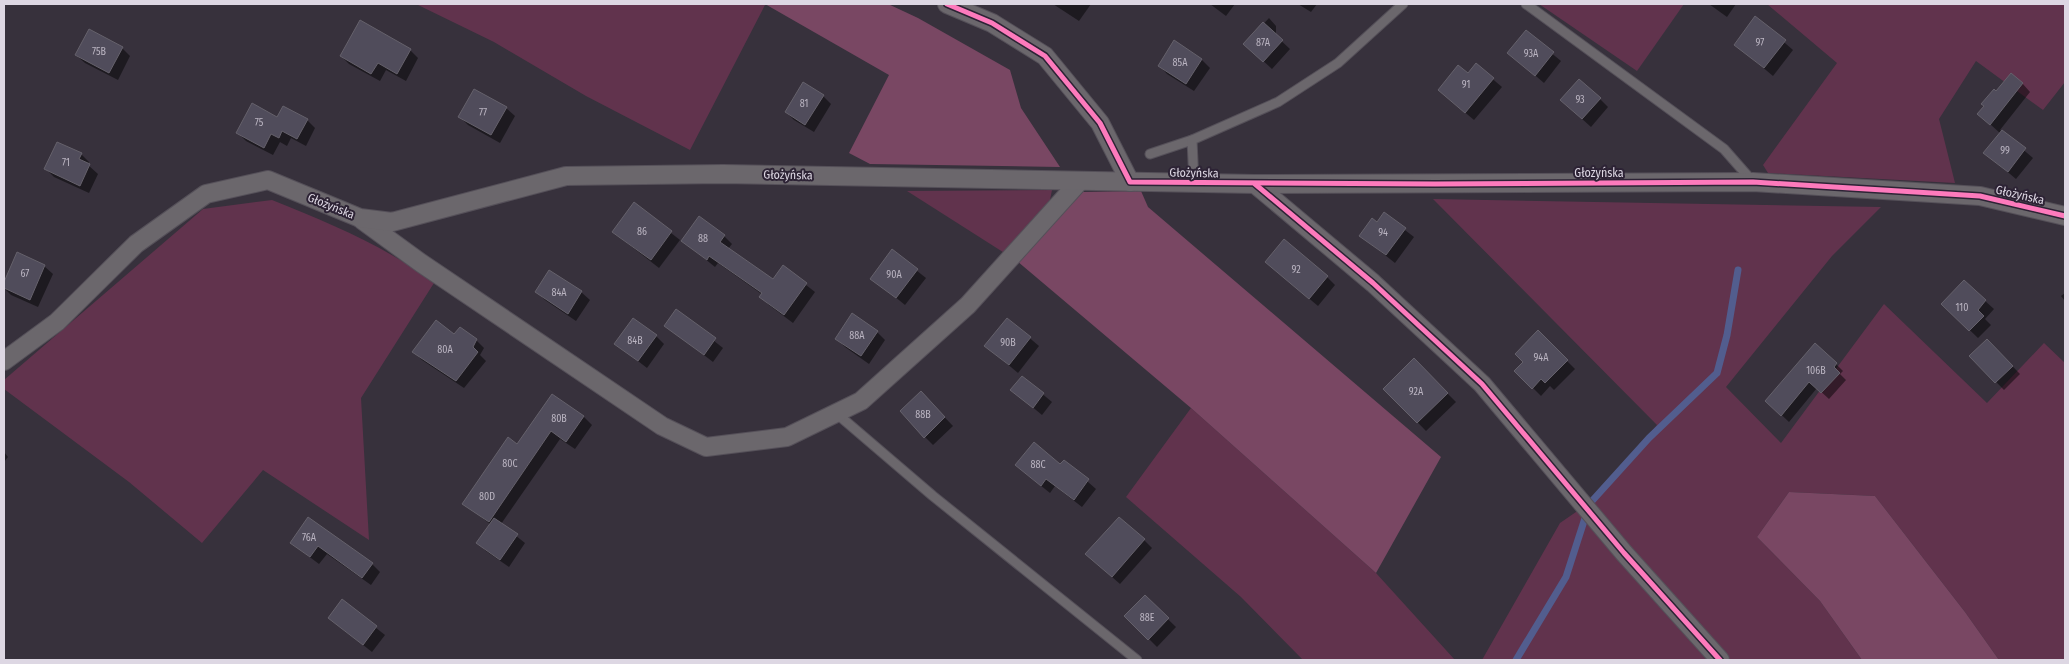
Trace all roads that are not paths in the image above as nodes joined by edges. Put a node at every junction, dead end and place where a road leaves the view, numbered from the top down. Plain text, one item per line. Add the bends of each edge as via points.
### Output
1 (947, 4) edge
2 (1403, 4) edge
3 (1526, 4) edge
4 (1192, 140) junction
5 (1150, 154) dead end
6 (1079, 182) junction
7 (1130, 182) junction
8 (1753, 182) junction
9 (1194, 183) junction
10 (1255, 184) junction
11 (2065, 216) edge
12 (360, 218) junction
13 (4, 361) edge
14 (836, 413) junction
15 (1138, 660) edge
16 (1720, 660) edge

1 - 7 street via 992,24 1045,56 1100,123
2 - 4 lane via 1338,63 1278,102
3 - 8 lane via 1724,150
4 - 5 lane
4 - 9 lane
6 - 7 street, Głożyńska
6 - 12 street, Głożyńska via 723,174 566,176 392,222
6 - 14 street via 968,305 861,402
7 - 9 street, Głożyńska
8 - 10 street, Głożyńska
8 - 11 street, Głożyńska via 1980,196
9 - 10 street, Głożyńska
10 - 16 street via 1373,283 1482,384
12 - 13 street, Głożyńska via 268,180 206,194 136,244 57,322
12 - 14 street via 662,426 706,447 786,437
14 - 15 lane

